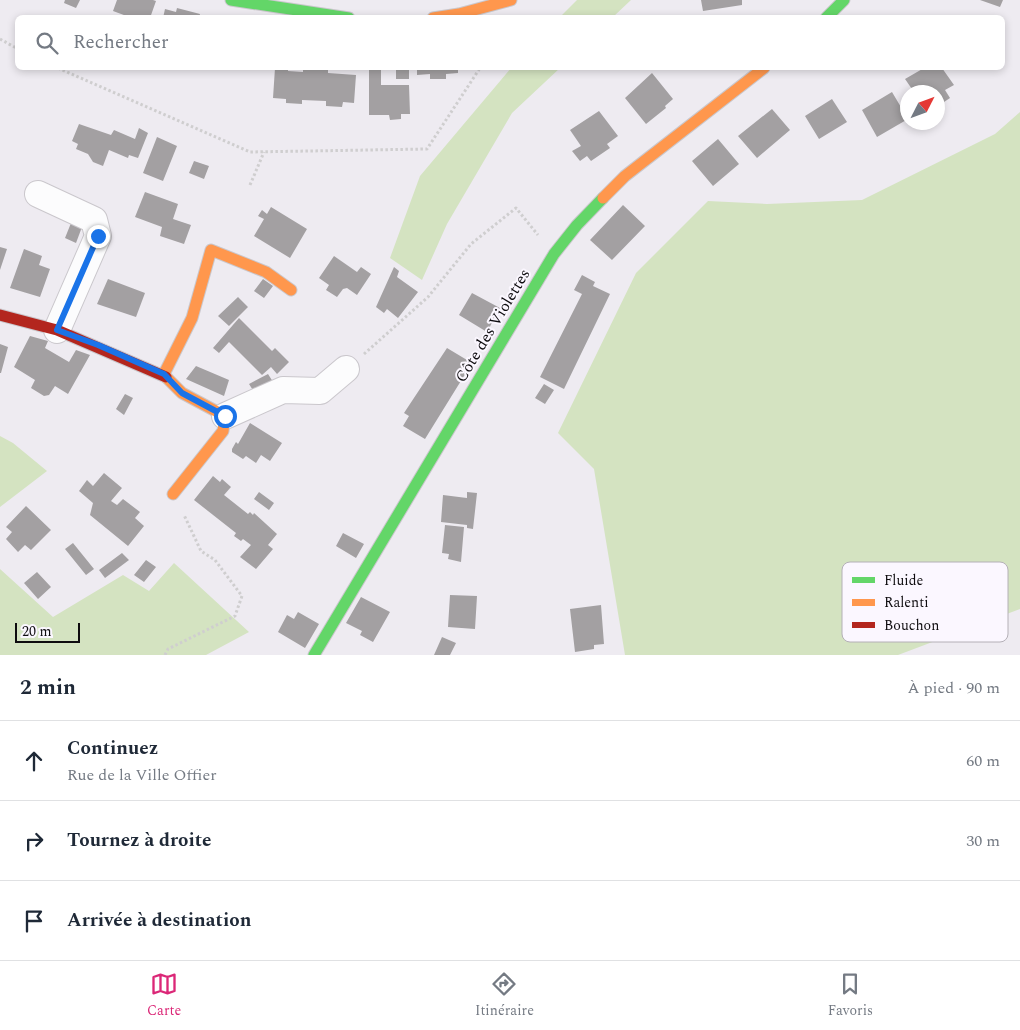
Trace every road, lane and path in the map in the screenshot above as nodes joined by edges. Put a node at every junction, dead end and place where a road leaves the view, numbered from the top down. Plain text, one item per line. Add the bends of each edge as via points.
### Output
1 (231, 0) edge
2 (511, 0) edge
3 (844, 0) edge
4 (330, 15) edge
5 (452, 15) edge
6 (829, 15) edge
7 (0, 40) edge
8 (0, 45) edge
9 (7, 45) junction
10 (15, 49) edge
11 (63, 70) edge
12 (479, 70) edge
13 (761, 70) edge
14 (264, 152) junction
15 (250, 185) dead end
16 (38, 194) dead end
17 (554, 254) junction
18 (291, 290) dead end
19 (0, 315) edge
20 (57, 330) junction
21 (346, 369) joint
22 (164, 374) junction
23 (225, 416) junction
24 (173, 494) joint
25 (165, 655) edge
26 (314, 655) edge

1 - 4 street
2 - 5 street
3 - 6 street
7 - 9 path
8 - 9 path
9 - 10 path
11 - 14 path via 250,152
12 - 14 path via 427,149
13 - 17 street, Côte des Violettes via 625,176 577,225
14 - 15 path
16 - 20 street via 94,220 98,236
17 - 21 path via 516,208 471,244 428,297
17 - 26 street, Côte des Violettes
18 - 22 street via 266,272 211,250 192,318
19 - 20 street
20 - 22 street
21 - 23 street via 320,391 283,390
22 - 23 street via 182,393
23 - 24 street via 223,431
24 - 25 path via 201,551 215,560 242,596 235,616 168,649

